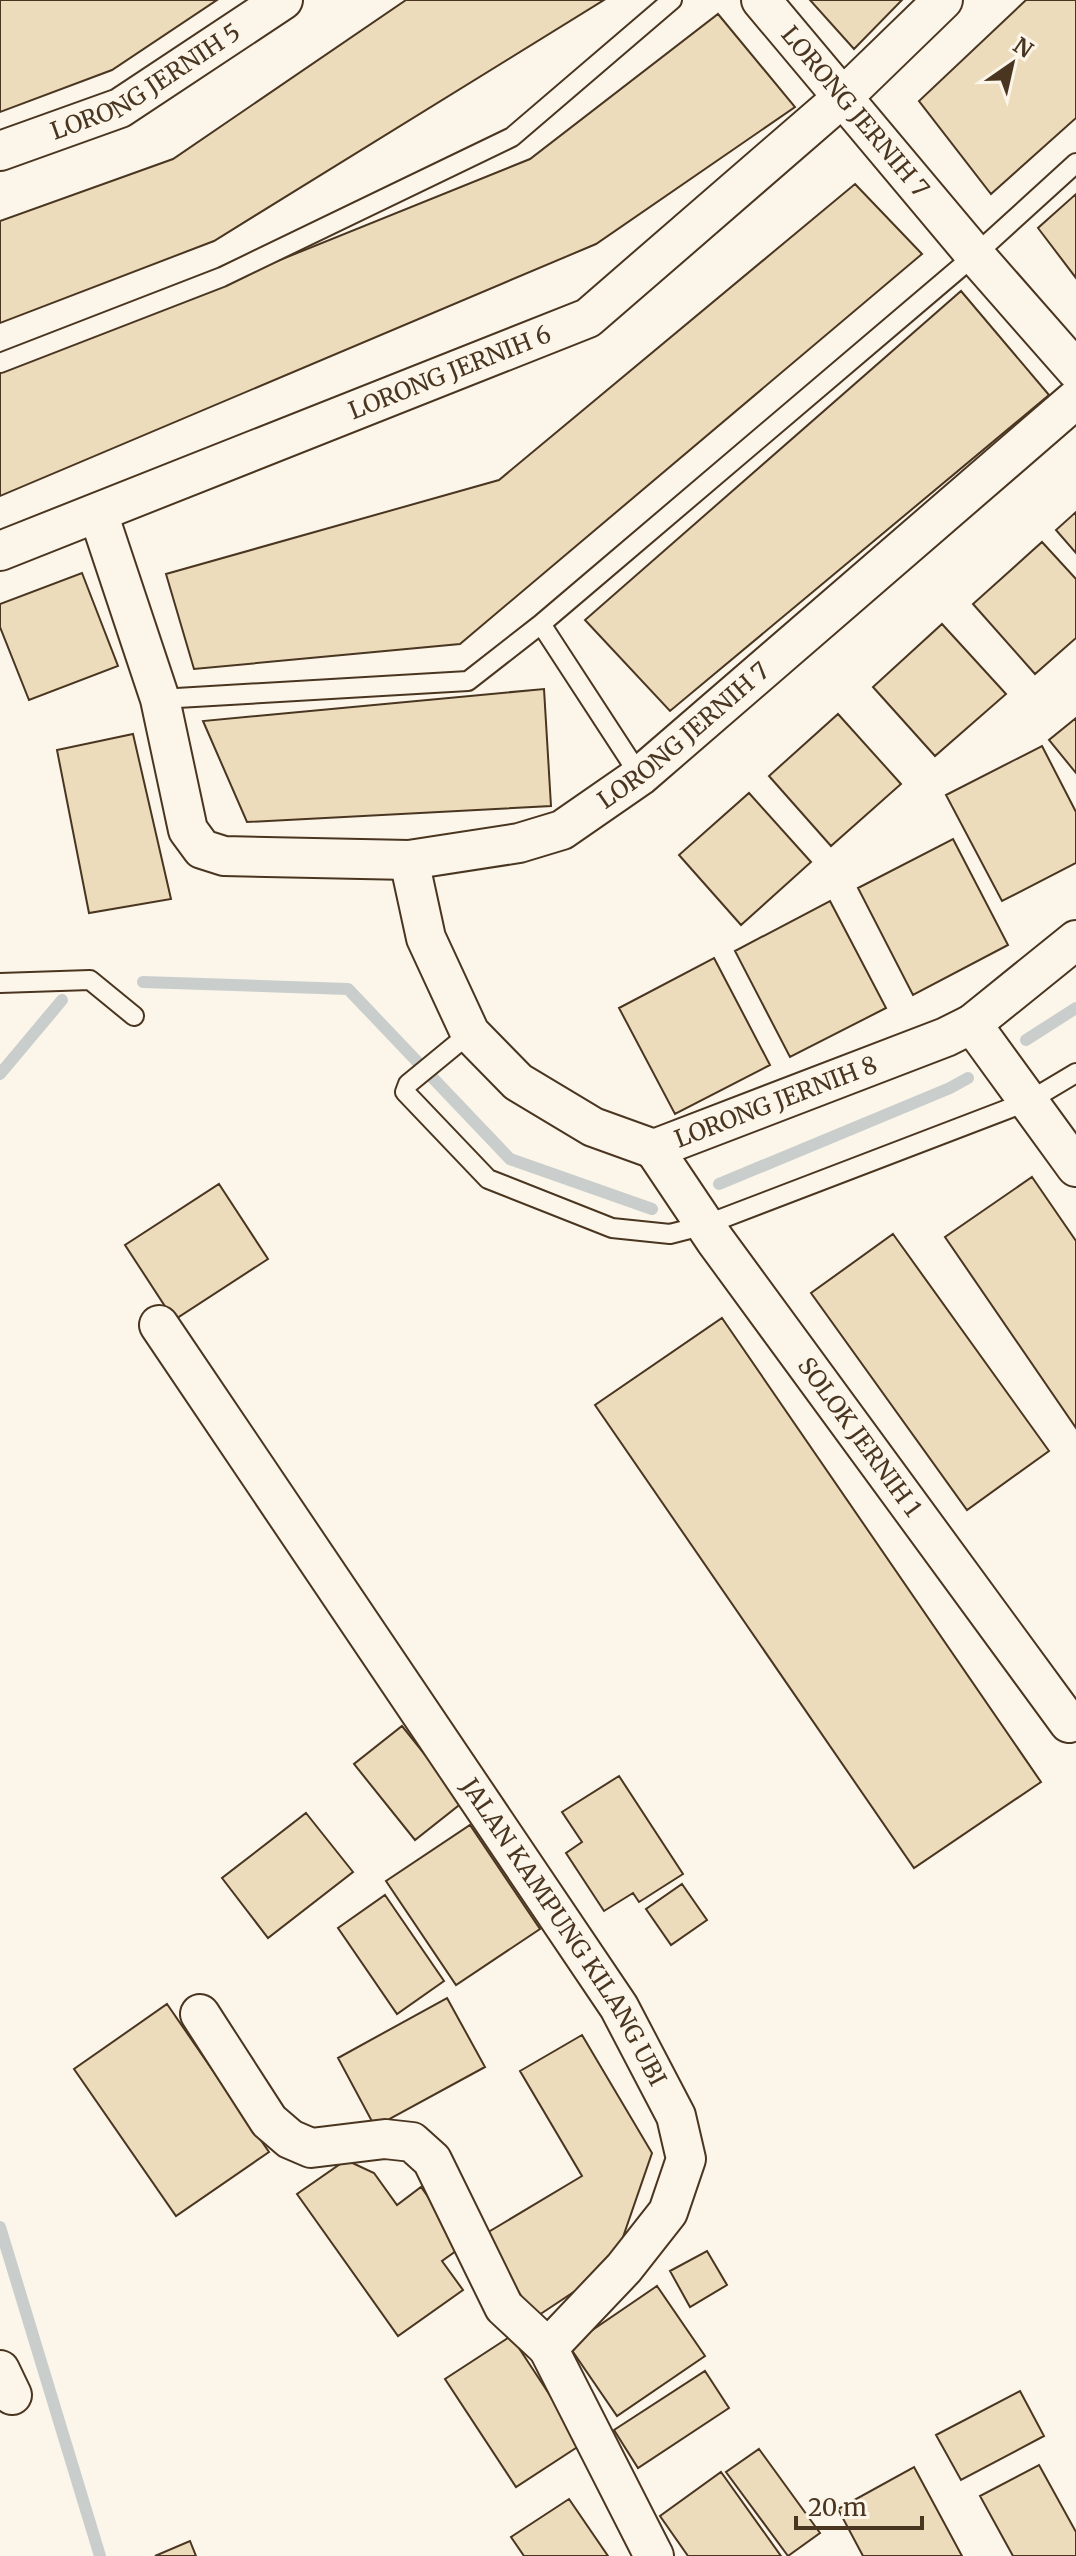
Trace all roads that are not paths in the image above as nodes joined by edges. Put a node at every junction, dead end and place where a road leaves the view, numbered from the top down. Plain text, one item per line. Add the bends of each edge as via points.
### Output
1 (283, 0) edge
2 (672, 0) edge
3 (761, 0) edge
4 (943, 0) edge
5 (843, 97) junction
6 (0, 151) edge
7 (1076, 163) edge
8 (975, 255) junction
9 (0, 363) edge
10 (1076, 370) edge
11 (1076, 399) edge
12 (98, 513) junction
13 (0, 551) edge
14 (541, 624) junction
15 (160, 699) junction
16 (640, 776) junction
17 (409, 860) junction
18 (1076, 940) edge
19 (0, 983) edge
20 (134, 1016) dead end
21 (972, 1024) junction
22 (466, 1036) junction
23 (1076, 1073) edge
24 (1029, 1101) junction
25 (654, 1149) junction
26 (1076, 1167) edge
27 (705, 1225) junction
28 (159, 1325) dead end
29 (1069, 1723) dead end
30 (200, 2014) dead end
31 (548, 2348) junction
32 (654, 2556) edge

1 - 6 street, LORONG JERNIH 5 via 120,108
2 - 9 lane via 512,137 222,277
3 - 5 street, LORONG JERNIH 7
4 - 5 street, LORONG JERNIH 6
5 - 8 street, LORONG JERNIH 7
5 - 12 street, LORONG JERNIH 6 via 588,318
7 - 8 lane
8 - 10 street, LORONG JERNIH 7
8 - 14 lane
11 - 16 street, LORONG JERNIH 7
12 - 13 street, LORONG JERNIH 6
12 - 15 street
14 - 15 lane via 468,681
14 - 16 lane
15 - 17 street, LORONG JERNIH 7 via 188,830 202,849 224,856
16 - 17 street, LORONG JERNIH 7 via 562,830 519,843
17 - 22 street, LORONG JERNIH 8 via 426,938
18 - 21 street, LORONG JERNIH 8
19 - 20 lane via 90,980
21 - 24 street
21 - 25 street, LORONG JERNIH 8
22 - 25 street, LORONG JERNIH 8 via 518,1082 593,1127
22 - 27 lane via 405,1092 488,1179 612,1228 670,1234
23 - 24 lane
24 - 26 street
24 - 27 lane
25 - 27 street, SOLOK JERNIH 1
27 - 29 street, SOLOK JERNIH 1
28 - 31 street, JALAN KAMPUNG KILANG UBI via 619,2007 676,2116 686,2159 668,2212 624,2268
30 - 31 street via 269,2121 290,2139 311,2148 385,2139 412,2142 432,2160 504,2307
31 - 32 street

